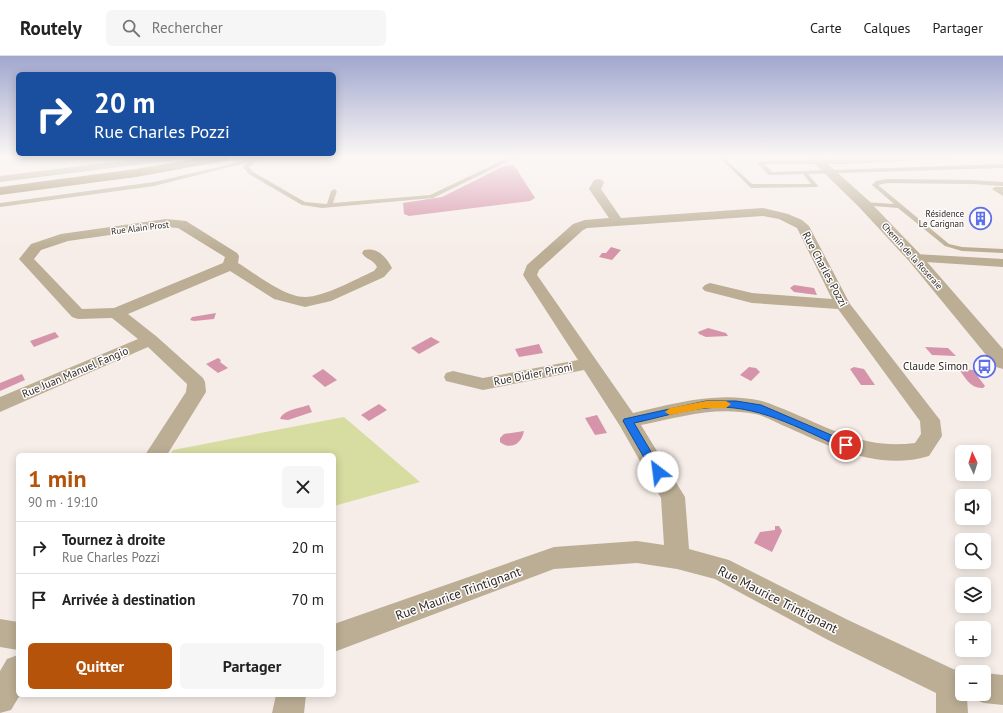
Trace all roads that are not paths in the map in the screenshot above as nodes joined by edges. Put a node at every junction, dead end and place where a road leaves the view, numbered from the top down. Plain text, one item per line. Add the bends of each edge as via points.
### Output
1 (10, 188) edge
2 (11, 188) edge
3 (127, 188) edge
4 (275, 188) edge
5 (450, 188) edge
6 (596, 188) edge
7 (846, 188) edge
8 (878, 188) edge
9 (0, 189) edge
10 (1003, 189) edge
11 (334, 191) dead end
12 (1003, 194) edge
13 (864, 204) junction
14 (0, 205) edge
15 (330, 205) junction
16 (900, 206) junction
17 (618, 222) junction
18 (1003, 251) edge
19 (369, 253) dead end
20 (915, 258) junction
21 (1003, 263) edge
22 (230, 265) junction
23 (710, 288) dead end
24 (843, 305) junction
25 (116, 313) junction
26 (150, 340) junction
27 (590, 362) junction
28 (1003, 362) edge
29 (453, 377) dead end
30 (0, 405) edge
31 (628, 421) junction
32 (157, 453) edge
33 (677, 558) junction
34 (0, 633) edge
35 (16, 636) edge
36 (336, 637) edge
37 (16, 673) edge
38 (955, 684) edge
39 (991, 689) edge
40 (1003, 690) edge
41 (955, 691) edge
42 (291, 697) edge
43 (0, 699) edge
44 (288, 713) edge
45 (952, 713) edge

1 - 9 main road
2 - 9 main road
3 - 14 lane
4 - 15 lane via 304,204
5 - 15 lane via 431,197
6 - 17 street
7 - 13 street, Chemin de la Roseraie
8 - 16 lane
10 - 12 lane via 995,189
11 - 15 lane
13 - 16 lane
13 - 20 street, Chemin de la Roseraie
16 - 18 lane via 947,245 962,249
17 - 24 street, Rue Charles Pozzi via 763,212 792,219 802,226
17 - 27 street, Rue Charles Pozzi via 585,224 578,227 532,268 530,275
19 - 22 street via 379,258 384,268 379,274 325,298 305,302 280,296
20 - 21 street
20 - 28 street, Chemin de la Roseraie
22 - 25 street, Rue Alain Prost
22 - 25 street, Rue Alain Prost via 232,256 181,224 166,223 66,237 36,247 26,259 78,314
23 - 24 street via 752,298
24 - 31 street, Rue Charles Pozzi via 930,420 932,436 921,450 900,453 875,452 846,445 761,408 736,404 706,404
25 - 26 street
26 - 30 street, Rue Juan Manuel Fangio
26 - 32 street via 196,382 196,392
27 - 29 street, Rue Didier Pironi via 483,384
27 - 31 street, Rue Charles Pozzi
31 - 33 street, Rue Charles Pozzi via 673,497
33 - 36 street, Rue Maurice Trintignant via 637,552 554,558
33 - 38 street, Rue Maurice Trintignant via 720,568 838,630
34 - 35 street
37 - 43 street
39 - 40 street
41 - 45 street
42 - 44 street

